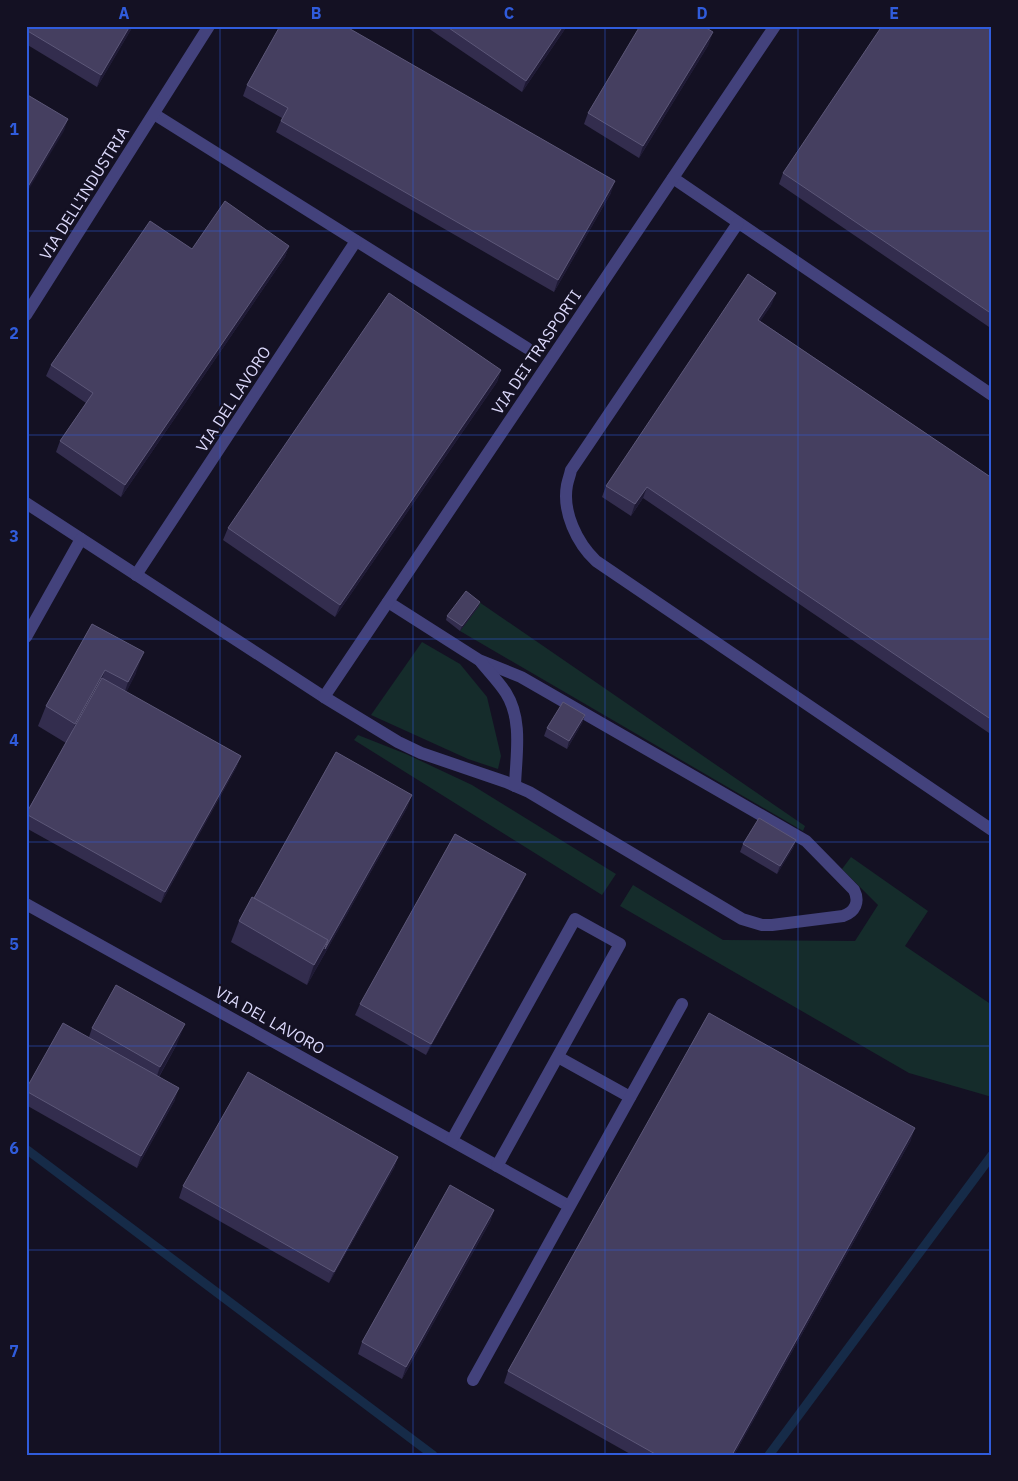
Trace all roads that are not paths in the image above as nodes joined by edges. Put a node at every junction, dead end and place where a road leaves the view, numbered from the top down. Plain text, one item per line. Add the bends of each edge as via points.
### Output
1 (210, 26) edge
2 (775, 26) edge
3 (154, 114) junction
4 (673, 178) junction
5 (738, 223) junction
6 (356, 240) junction
7 (26, 315) edge
8 (527, 348) dead end
9 (992, 395) edge
10 (27, 505) edge
11 (81, 539) junction
12 (136, 575) junction
13 (388, 602) junction
14 (26, 637) edge
15 (480, 660) junction
16 (324, 696) junction
17 (515, 786) junction
18 (992, 830) edge
19 (26, 904) edge
20 (682, 1004) dead end
21 (558, 1057) junction
22 (630, 1097) junction
23 (452, 1140) junction
24 (497, 1166) junction
25 (570, 1206) junction
26 (473, 1380) dead end

1 - 3 street, VIA DELL'INDUSTRIA
2 - 4 street, VIA DEI TRASPORTI
3 - 6 street
3 - 7 street, VIA DELL'INDUSTRIA
4 - 5 street
4 - 13 street, VIA DEI TRASPORTI
5 - 9 street
5 - 18 street via 572,470 567,486 567,503 576,534 596,561
6 - 8 street
6 - 12 street, VIA DEL LAVORO
10 - 11 street
11 - 12 street
11 - 14 street
12 - 16 street
13 - 15 street
13 - 16 street, VIA DEI TRASPORTI
15 - 17 street via 505,692 513,709 517,734
15 - 17 street via 521,677 806,841 854,890 856,904 851,913 843,916 772,925 745,921
16 - 17 street via 412,749
19 - 23 street, VIA DEL LAVORO
20 - 22 street
21 - 22 street
21 - 23 street via 620,944 575,919
21 - 24 street
22 - 25 street
23 - 24 street, VIA DEL LAVORO
24 - 25 street, VIA DEL LAVORO
25 - 26 street

